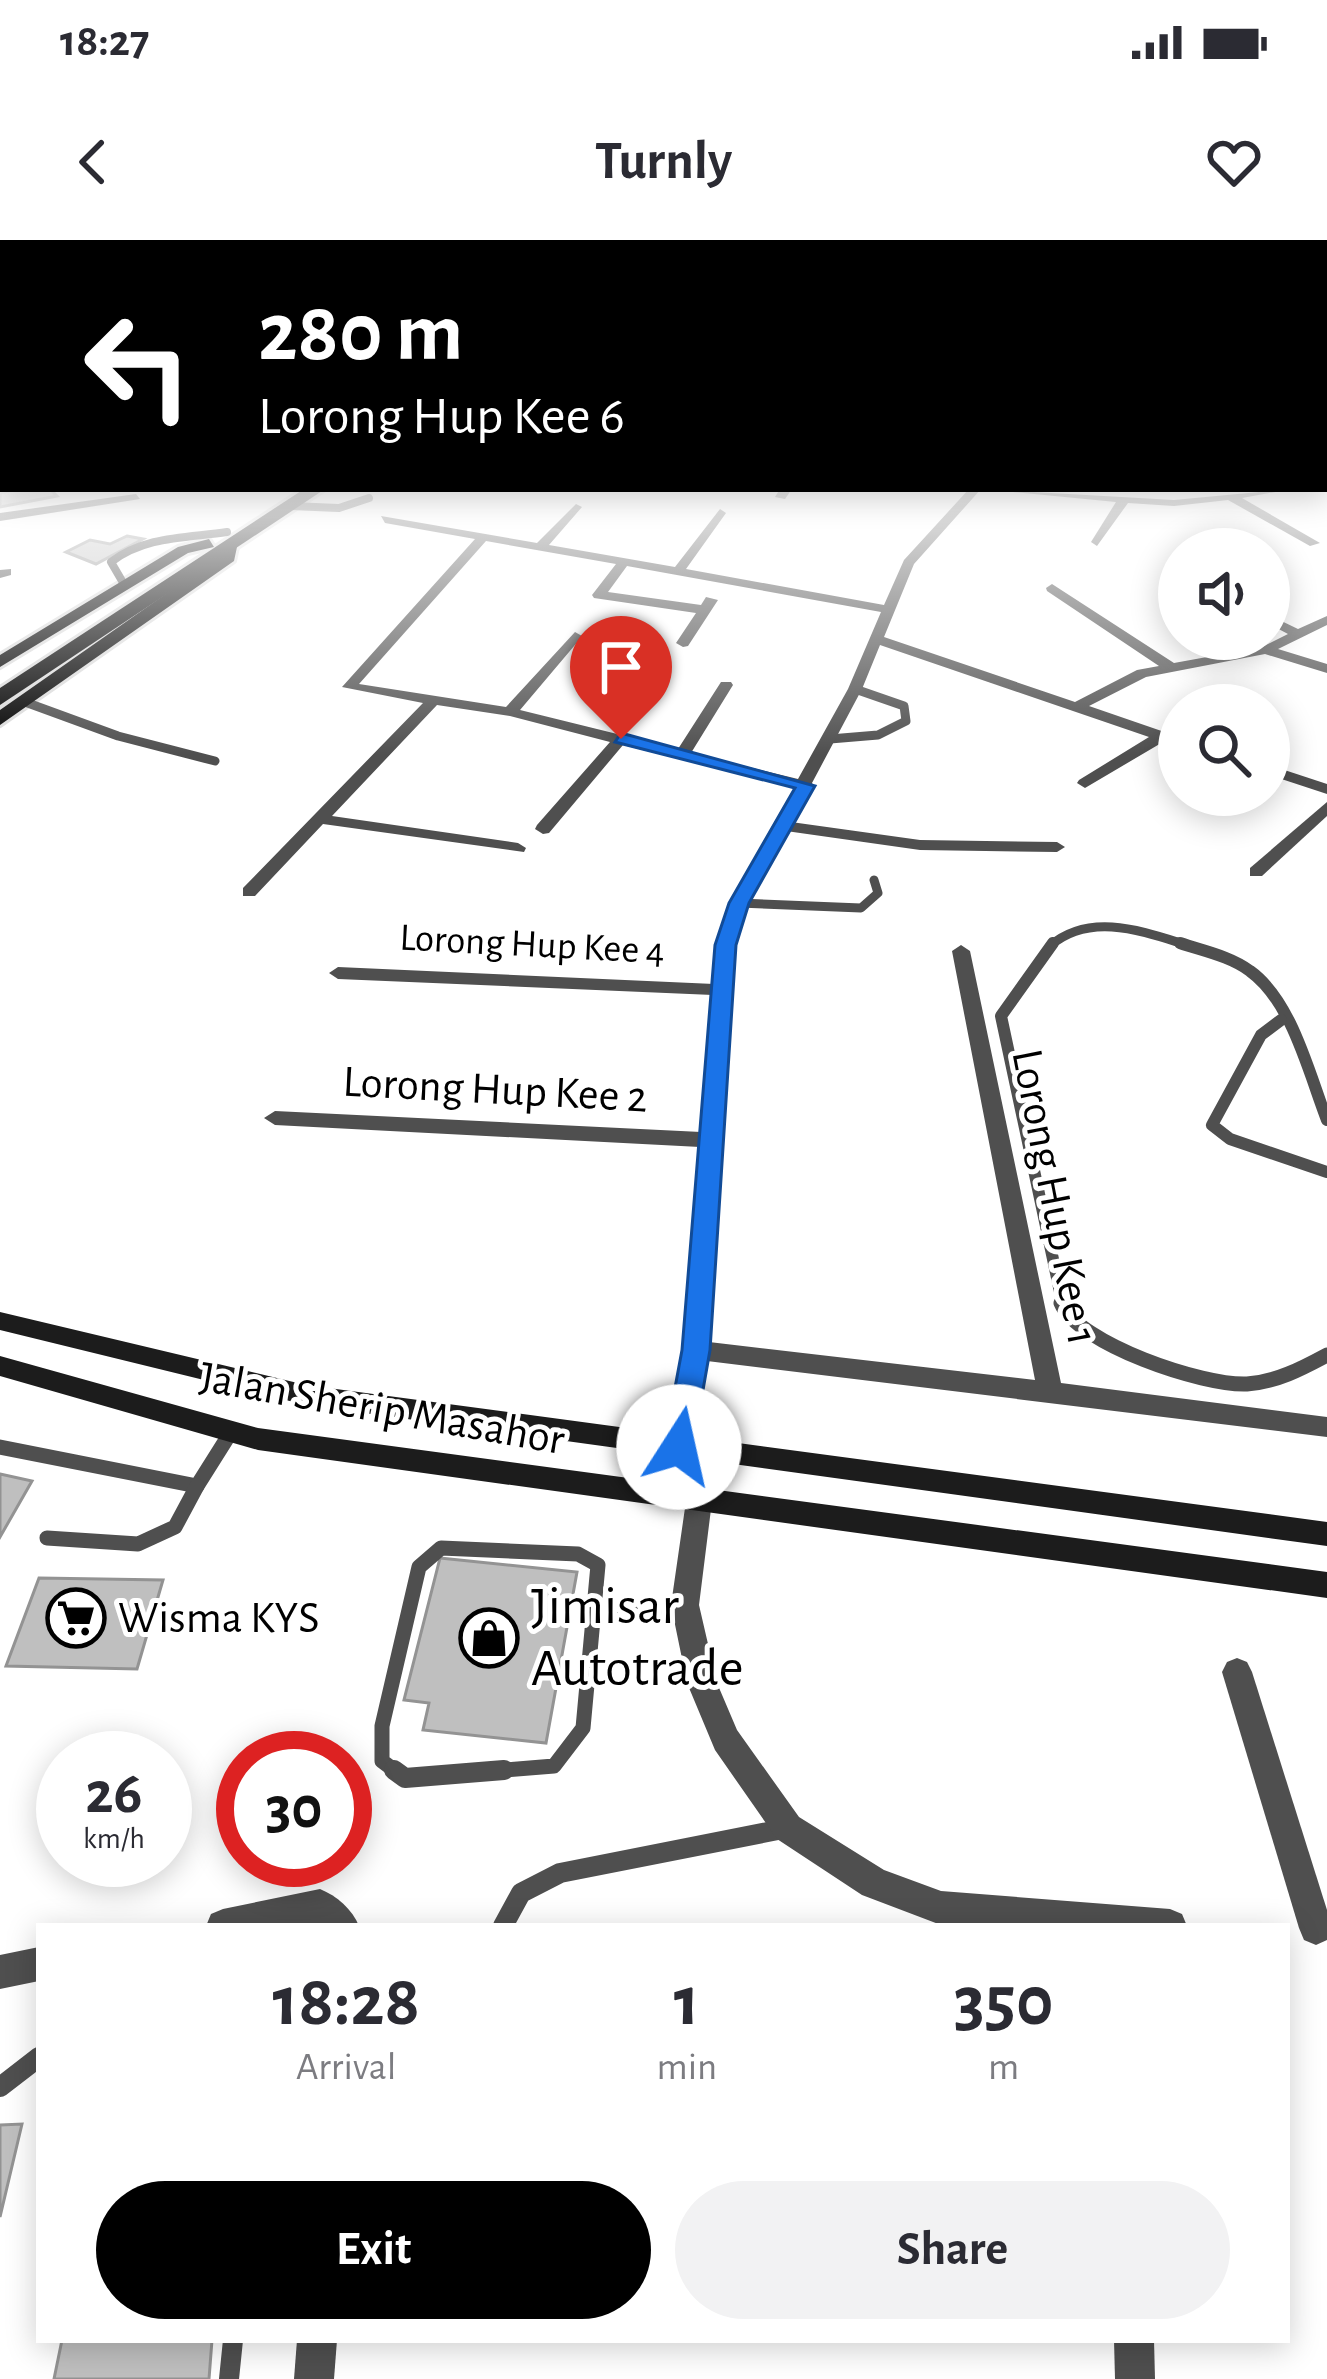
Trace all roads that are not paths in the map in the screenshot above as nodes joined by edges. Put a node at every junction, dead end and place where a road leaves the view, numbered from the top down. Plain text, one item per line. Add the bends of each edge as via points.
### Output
1 (117, 556) edge
2 (174, 556) edge
3 (198, 556) edge
4 (201, 556) edge
5 (227, 556) edge
6 (466, 556) edge
7 (596, 556) edge
8 (688, 556) edge
9 (915, 556) edge
10 (625, 561) junction
11 (680, 568) junction
12 (725, 579) junction
13 (125, 586) junction
14 (1052, 588) dead end
15 (705, 610) junction
16 (891, 610) junction
17 (1327, 620) edge
18 (1290, 630) edge
19 (1300, 635) junction
20 (575, 636) dead end
21 (1290, 639) edge
22 (683, 644) dead end
23 (873, 647) junction
24 (5, 657) edge
25 (1290, 657) edge
26 (1201, 660) edge
27 (1168, 665) junction
28 (1327, 669) edge
29 (0, 679) edge
30 (725, 685) dead end
31 (855, 689) junction
32 (0, 698) edge
33 (25, 702) junction
34 (431, 703) junction
35 (1078, 706) junction
36 (510, 712) junction
37 (0, 719) edge
38 (1158, 735) edge
39 (1158, 737) edge
40 (621, 739) junction
41 (830, 739) junction
42 (684, 752) junction
43 (215, 761) dead end
44 (1290, 777) edge
45 (1085, 783) dead end
46 (806, 786) junction
47 (1327, 789) edge
48 (1327, 807) edge
49 (321, 819) junction
50 (784, 826) junction
51 (543, 829) dead end
52 (518, 848) dead end
53 (1057, 848) dead end
54 (1256, 872) dead end
55 (874, 880) dead end
56 (249, 892) dead end
57 (739, 903) junction
58 (961, 951) dead end
59 (338, 973) dead end
60 (722, 990) junction
61 (1281, 1020) junction
62 (275, 1118) dead end
63 (1327, 1120) edge
64 (712, 1140) junction
65 (1327, 1172) edge
66 (0, 1321) edge
67 (696, 1350) junction
68 (1327, 1354) edge
69 (0, 1366) edge
70 (1050, 1392) junction
71 (1327, 1427) edge
72 (231, 1432) junction
73 (679, 1447) junction
74 (0, 1448) edge
75 (197, 1486) junction
76 (699, 1501) junction
77 (1327, 1534) edge
78 (47, 1538) dead end
79 (1327, 1585) edge
80 (685, 1605) junction
81 (595, 1618) junction
82 (1237, 1672) dead end
83 (788, 1828) junction
84 (238, 1923) edge
85 (339, 1923) edge
86 (505, 1923) edge
87 (1085, 1923) edge
88 (1310, 1928) edge
89 (36, 1965) edge
90 (0, 1972) edge
91 (36, 2059) edge
92 (0, 2087) edge
93 (233, 2343) edge
94 (317, 2343) edge
95 (1134, 2343) edge
96 (229, 2379) edge
97 (314, 2379) edge
98 (1136, 2379) edge

1 - 13 lane via 111,562
2 - 13 main road
3 - 29 highway
4 - 32 highway
5 - 33 main road
6 - 34 street via 349,687
7 - 10 street
8 - 11 street
9 - 16 street
10 - 11 street
10 - 15 street via 599,595
11 - 12 street
12 - 15 street
12 - 16 street
13 - 24 main road
14 - 27 street
15 - 22 street
16 - 23 street
17 - 19 street
18 - 19 street
19 - 21 street
20 - 36 street
23 - 31 street
23 - 35 street via 926,655
25 - 28 street
26 - 27 street
27 - 35 street
30 - 42 street
31 - 41 street
31 - 41 lane via 904,706 907,721 878,735
33 - 37 main road
33 - 43 lane
34 - 36 street
34 - 49 street
35 - 38 street
36 - 40 street
39 - 45 street
40 - 42 street
40 - 51 street
41 - 46 street
42 - 46 street
44 - 47 street
46 - 50 street
48 - 54 street
49 - 52 street
49 - 56 street
50 - 53 street via 882,845
50 - 57 street
55 - 57 lane via 873,903 848,910
57 - 60 street
58 - 70 street, Lorong Hup Kee 1
59 - 60 street, Lorong Hup Kee 4
60 - 64 street
61 - 63 lane
61 - 65 lane via 1261,1035 1212,1125 1230,1139
61 - 68 lane via 1254,973 1106,925 1058,937 1001,1016 1067,1317 1196,1376 1229,1382 1264,1382
62 - 64 street, Lorong Hup Kee 2
64 - 67 street
66 - 73 main road, Jalan Sherip Masahor via 306,1395
67 - 70 street, Lorong Hup Kee 1
67 - 73 street
69 - 72 main road, Jalan Sherip Masahor
70 - 71 street
72 - 75 lane
72 - 76 main road, Jalan Sherip Masahor
73 - 77 main road, Jalan Sherip Masahor
74 - 75 lane
75 - 78 lane via 175,1527 138,1544
76 - 79 main road, Jalan Sherip Masahor
76 - 80 street
80 - 81 lane
80 - 83 street via 702,1682 726,1740
81 - 81 lane via 583,1728 554,1766 405,1778 382,1761 388,1703 428,1556 441,1548 591,1557 598,1565
82 - 88 street
83 - 86 lane via 560,1873 520,1893
83 - 87 street via 874,1883 941,1908
84 - 85 street via 320,1906
89 - 90 street
91 - 92 lane
93 - 96 lane
94 - 97 street
95 - 98 street

